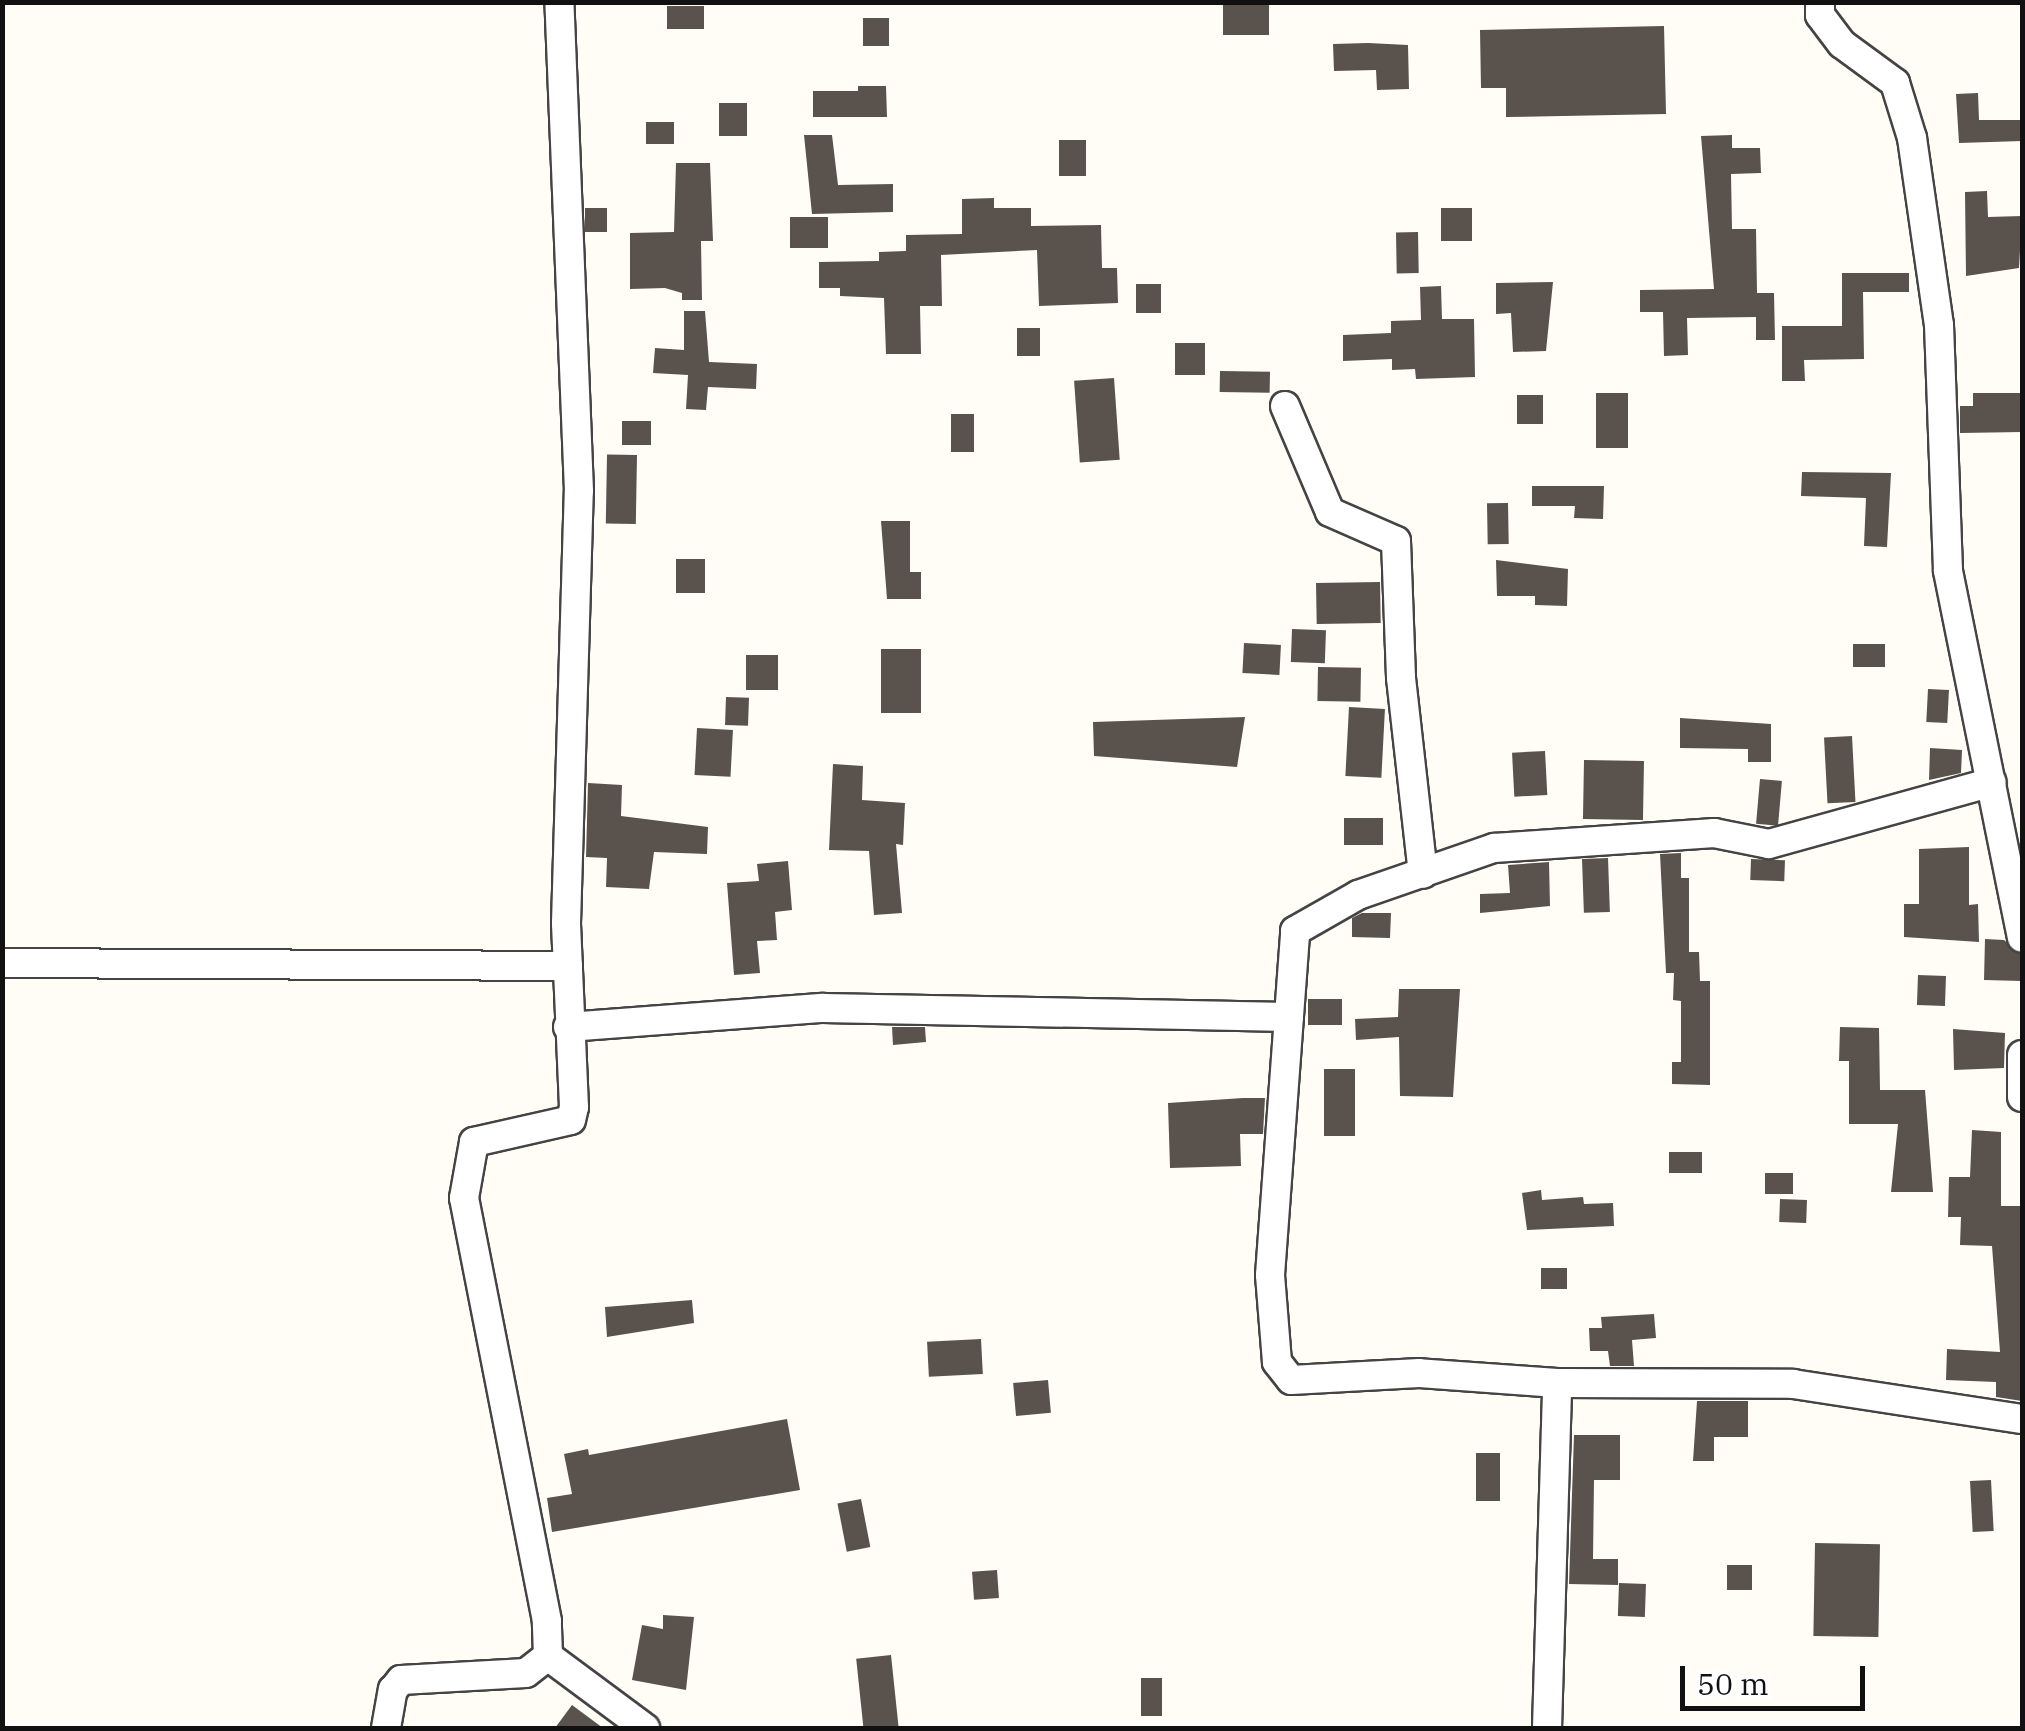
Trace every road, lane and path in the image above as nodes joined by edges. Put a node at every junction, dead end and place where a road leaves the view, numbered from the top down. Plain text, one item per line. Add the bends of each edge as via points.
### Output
1 (559, 2) edge
2 (1820, 2) edge
3 (1285, 406) dead end
4 (1992, 782) junction
5 (1423, 874) junction
6 (2022, 938) edge
7 (2, 963) edge
8 (568, 966) junction
9 (1289, 1017) junction
10 (568, 1028) junction
11 (2022, 1055) edge
12 (2022, 1096) edge
13 (1557, 1383) junction
14 (2022, 1419) edge
15 (548, 1656) junction
16 (386, 1728) edge
17 (645, 1728) edge
18 (1547, 1728) edge

1 - 8 street via 579,491
2 - 4 street via 1820,15 1842,44 1895,82 1912,138 1939,325 1948,571
3 - 5 street via 1330,512 1396,542 1401,678
4 - 5 street via 1768,844 1714,833 1573,840 1494,848
4 - 6 street
5 - 9 street via 1358,895 1295,931
7 - 8 street
8 - 10 street
9 - 10 street via 823,1008
9 - 13 street via 1270,1275 1277,1362 1291,1380 1419,1372
10 - 15 street via 570,1120 474,1142 464,1198 547,1620
11 - 12 street
13 - 14 street via 1794,1384
13 - 18 street
15 - 16 street via 526,1672 402,1680 393,1690
15 - 17 street

